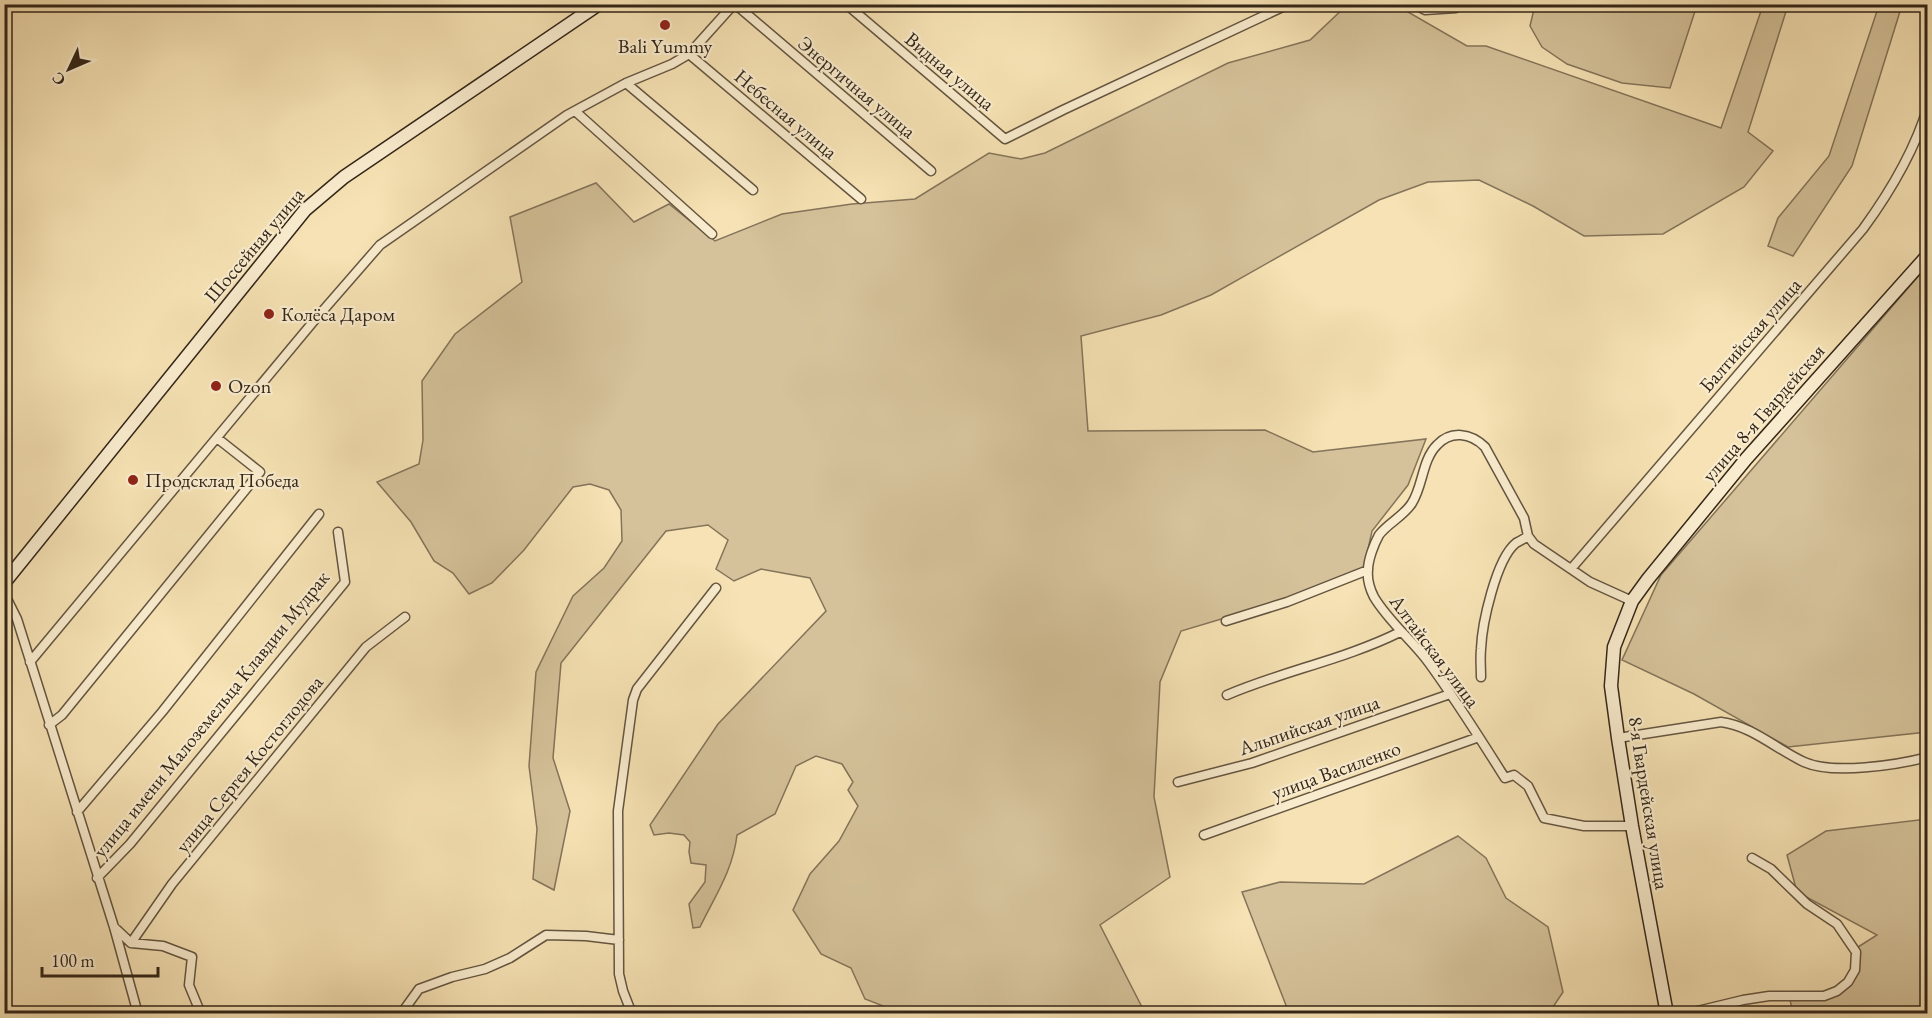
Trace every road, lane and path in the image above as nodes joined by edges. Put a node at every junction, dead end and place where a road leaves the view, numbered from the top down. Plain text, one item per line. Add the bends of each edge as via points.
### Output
1 (599, 4) edge
2 (734, 4) edge
3 (846, 4) edge
4 (1289, 4) edge
5 (1414, 4) edge
6 (1458, 4) edge
7 (587, 10) edge
8 (689, 54) junction
9 (626, 83) junction
10 (1928, 106) edge
11 (575, 111) junction
12 (931, 171) dead end
13 (753, 190) dead end
14 (861, 199) dead end
15 (712, 234) dead end
16 (1928, 255) edge
17 (217, 438) junction
18 (319, 514) dead end
19 (338, 532) dead end
20 (1528, 536) junction
21 (1571, 569) junction
22 (1368, 570) junction
23 (4, 583) edge
24 (716, 588) dead end
25 (4, 593) edge
26 (1632, 601) junction
27 (405, 617) dead end
28 (1226, 621) dead end
29 (1400, 632) junction
30 (30, 662) junction
31 (1481, 677) dead end
32 (1450, 694) junction
33 (1227, 695) dead end
34 (49, 725) junction
35 (1479, 737) junction
36 (1618, 738) junction
37 (1928, 758) edge
38 (1178, 783) dead end
39 (77, 812) junction
40 (1632, 826) junction
41 (1204, 835) dead end
42 (1752, 858) dead end
43 (97, 878) junction
44 (114, 927) junction
45 (619, 940) junction
46 (131, 943) junction
47 (138, 1014) edge
48 (201, 1014) edge
49 (401, 1014) edge
50 (632, 1014) edge
51 (1667, 1014) edge
52 (1685, 1014) edge

1 - 7 street, Шоссейная улица
2 - 8 street
2 - 12 street, Энергичная улица
3 - 4 street, Видная улица via 1005,139
5 - 6 street via 1425,10 1456,8
7 - 23 street, Шоссейная улица via 344,177 305,210
8 - 9 street
8 - 14 street, Небесная улица
9 - 11 street
9 - 13 street
10 - 21 street, Балтийская улица via 1914,143 1863,229
11 - 15 street
11 - 17 street via 380,246
16 - 26 street, улица 8-я Гвардейская via 1746,459
17 - 30 street
17 - 34 street via 260,472 62,716
18 - 39 street
19 - 43 street, улица имени Малоземельца Клавдии Мудрак via 345,582 130,844
20 - 21 street via 1542,551
20 - 22 street via 1524,518 1485,447 1477,439 1458,435 1446,438 1430,454 1413,502 1379,536
20 - 31 street via 1515,544 1500,569 1488,605 1480,652
21 - 26 street via 1600,588
22 - 28 street
22 - 29 street, Алтайская улица via 1373,595
24 - 45 street via 637,689 633,700 618,811
25 - 30 street
26 - 36 street, 8-я Гвардейская улица via 1614,647 1611,668
27 - 46 street, улица Сергея Костоглодова via 366,647 172,884
29 - 32 street, Алтайская улица via 1425,658
29 - 33 street via 1376,644
30 - 34 street
32 - 35 street, Алтайская улица
32 - 38 street, Альпийская улица via 1252,763
34 - 39 street
35 - 40 street, Алтайская улица via 1505,778 1514,775 1528,786 1544,818 1584,826
35 - 41 street, улица Василенко
36 - 37 street via 1720,722 1761,737 1817,766 1901,764
36 - 40 street, 8-я Гвардейская улица
39 - 43 street
40 - 51 street, 8-я Гвардейская улица
42 - 52 street via 1837,924 1856,952 1855,970 1848,982 1824,996 1769,996
43 - 44 street
44 - 46 street
44 - 47 street
45 - 49 street via 546,935 485,969 419,989
45 - 50 street via 619,974
46 - 48 street via 163,946 192,957 189,985

